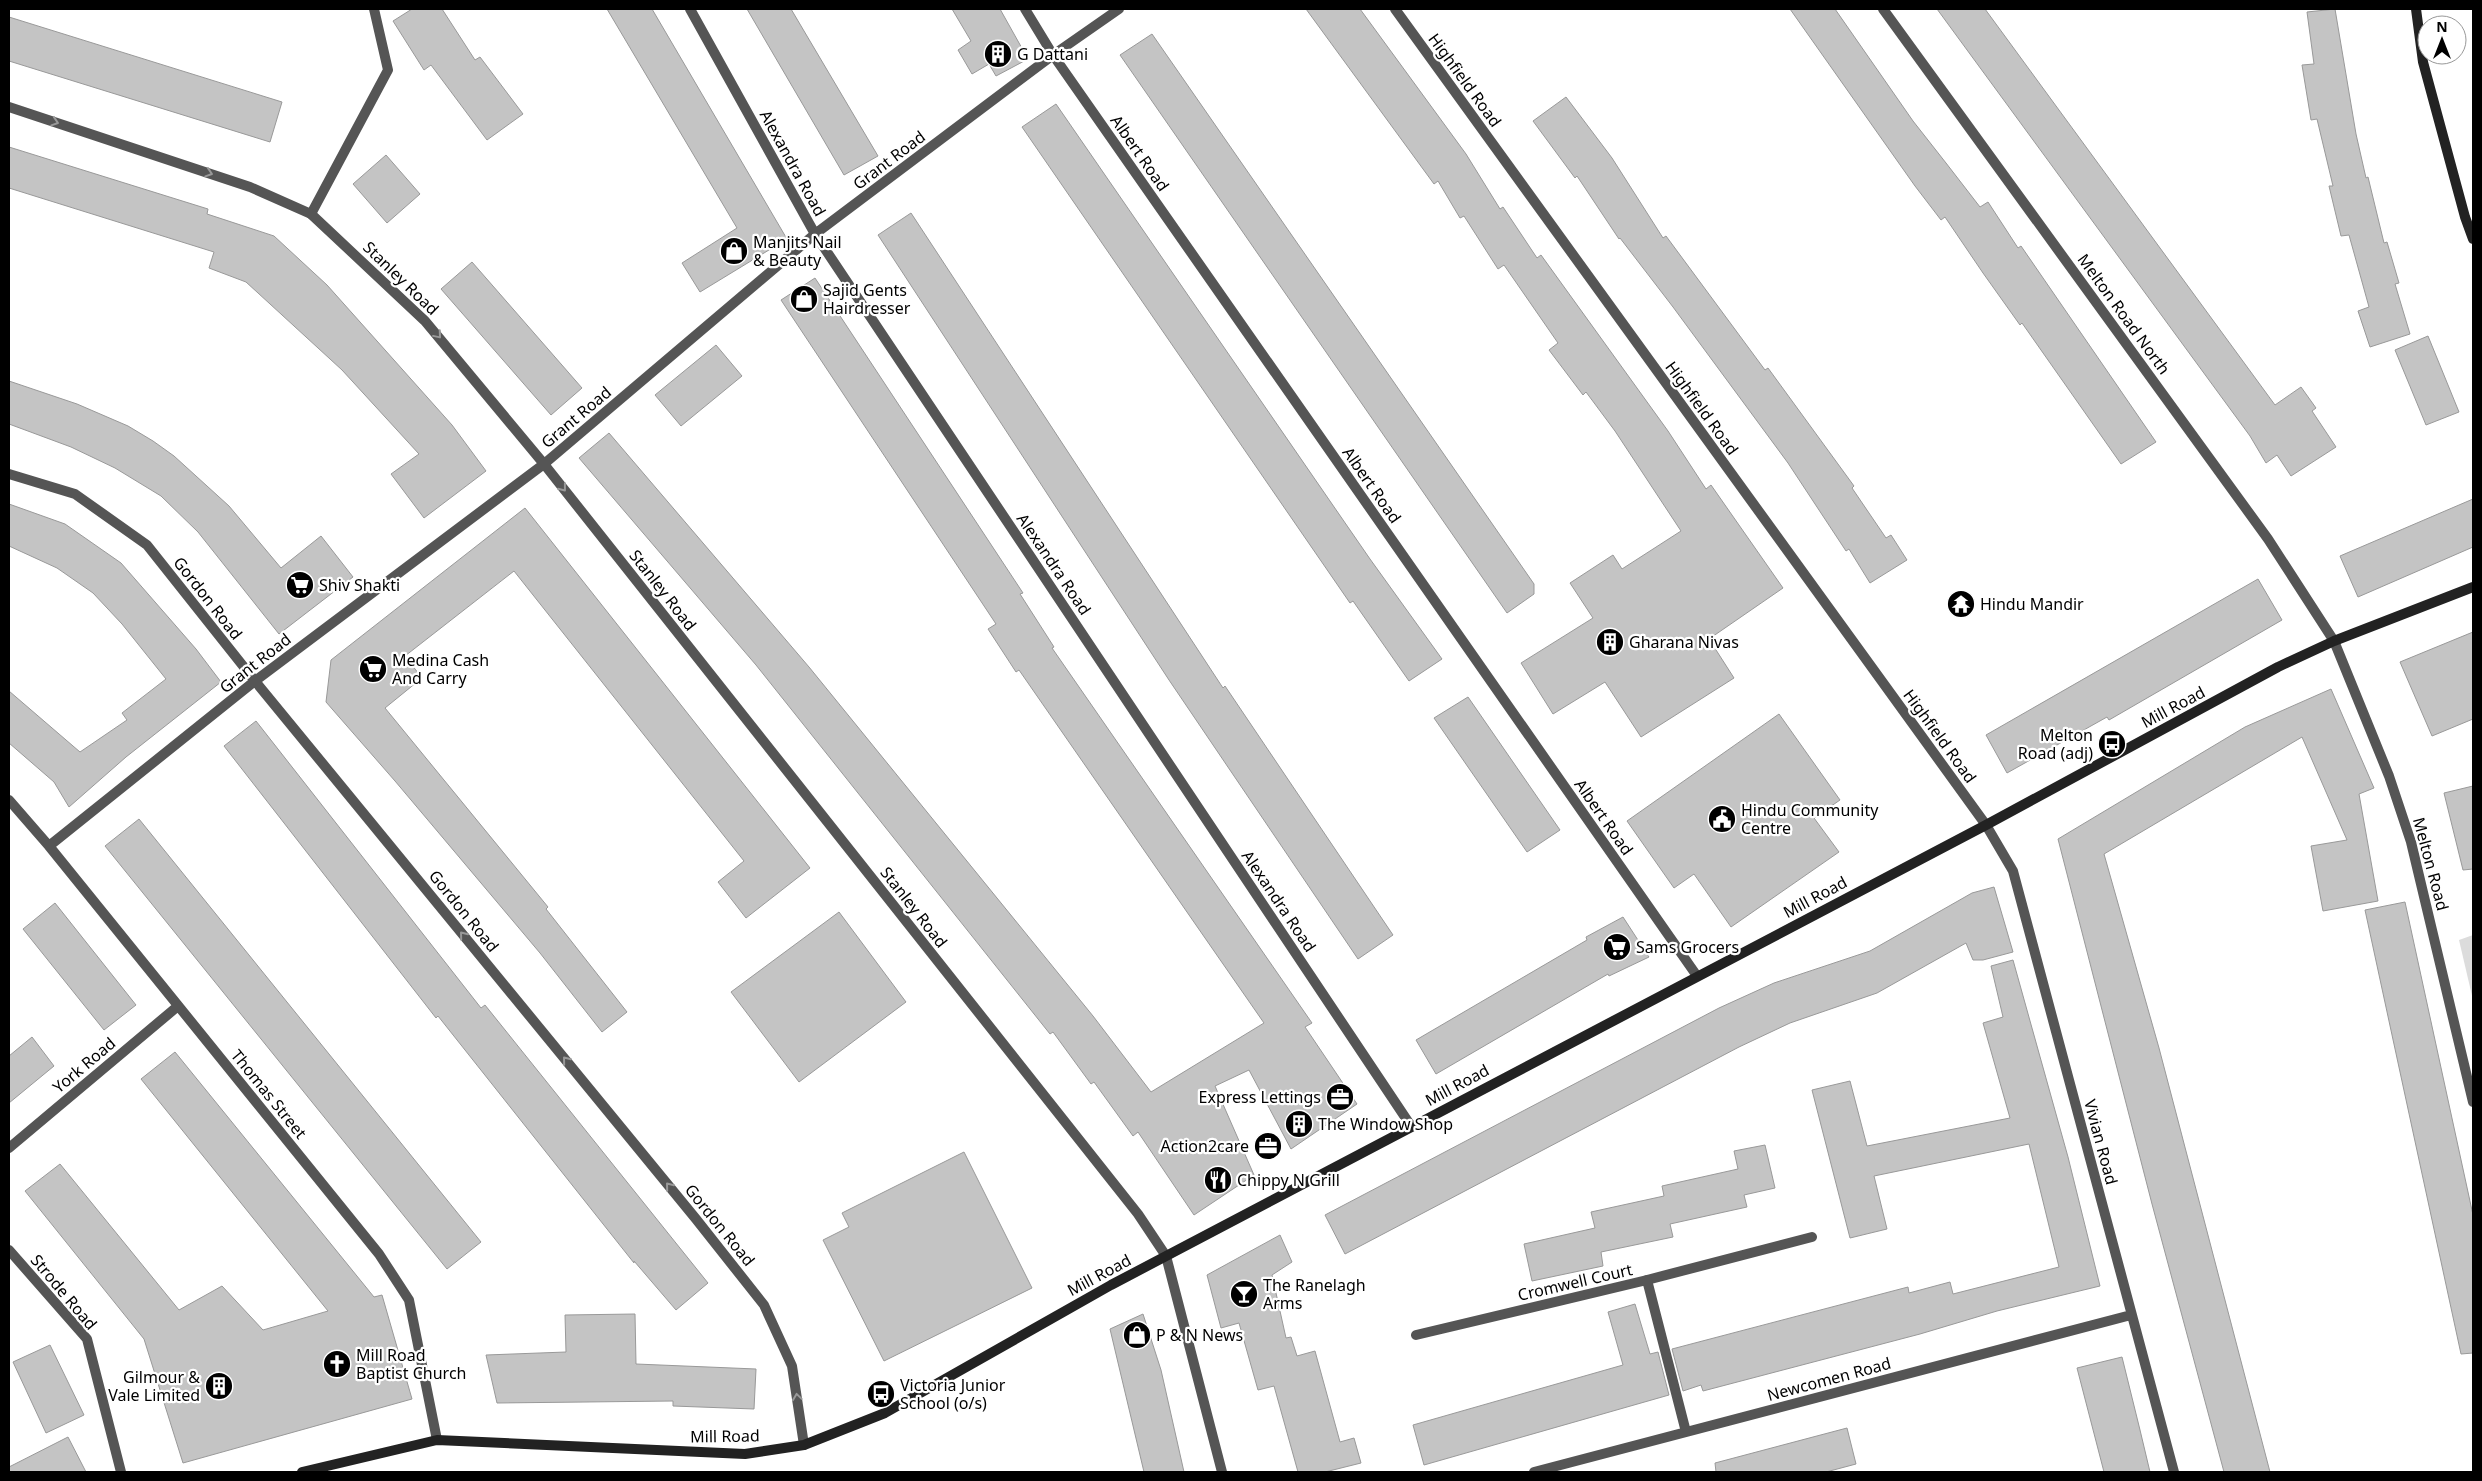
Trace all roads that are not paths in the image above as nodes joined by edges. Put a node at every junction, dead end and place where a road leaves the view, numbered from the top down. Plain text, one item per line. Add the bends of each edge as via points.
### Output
1 (374, 9) edge
2 (690, 9) edge
3 (1024, 9) edge
4 (1119, 9) edge
5 (1395, 9) edge
6 (1884, 9) edge
7 (2416, 9) edge
8 (1053, 55) junction
9 (9, 107) edge
10 (311, 214) junction
11 (815, 234) junction
12 (2473, 239) edge
13 (544, 464) junction
14 (9, 474) edge
15 (2473, 587) edge
16 (2334, 641) junction
17 (255, 680) junction
18 (9, 800) edge
19 (1986, 825) junction
20 (49, 846) junction
21 (1697, 976) junction
22 (178, 1006) junction
23 (2473, 1102) edge
24 (1411, 1126) junction
25 (9, 1148) edge
26 (1812, 1237) dead end
27 (9, 1250) edge
28 (1166, 1256) junction
29 (1647, 1280) junction
30 (2131, 1315) junction
31 (1416, 1335) dead end
32 (1686, 1432) junction
33 (437, 1440) junction
34 (804, 1445) junction
35 (121, 1472) edge
36 (302, 1472) edge
37 (1222, 1472) edge
38 (1534, 1472) edge
39 (2174, 1472) edge

1 - 10 street via 388,70
2 - 11 street, Alexandra Road
3 - 8 street, Albert Road
4 - 8 street, Grant Road
5 - 19 street, Highfield Road
6 - 16 street, Melton Road North via 2268,539
7 - 12 street via 2423,62 2464,217
8 - 11 street, Grant Road
8 - 21 street, Albert Road
9 -> 10 street, Stanley Road via 250,187
10 -> 13 street, Stanley Road via 426,321
11 - 13 street, Grant Road
11 - 24 street, Alexandra Road
13 - 17 street, Grant Road
13 -> 28 street, Stanley Road via 1138,1214
14 - 17 street, Gordon Road via 75,494 148,546
15 - 16 street, Mill Road
16 - 19 street, Mill Road via 2278,667
16 - 23 street, Melton Road via 2389,776 2411,842
17 - 20 street, Grant Road
34 -> 17 street, Gordon Road via 792,1366 764,1305
18 - 20 street, Thomas Street
19 - 21 street, Mill Road
19 - 30 street, Vivian Road via 2014,871
20 - 22 street, Thomas Street
21 - 24 street, Mill Road
22 - 25 street, York Road
22 - 33 street, Thomas Street via 379,1254 409,1300
24 - 28 street, Mill Road
26 - 29 street
27 - 35 street, Strode Road via 87,1339
28 - 34 street, Mill Road via 885,1412
28 - 37 street, Stanley Road
29 - 31 street, Cromwell Court
29 - 32 street, Cromwell Court
30 - 32 street, Newcomen Road
30 - 39 street, Vivian Road
32 - 38 street, Newcomen Road
33 - 34 street, Mill Road via 745,1454
33 - 36 street, Mill Road

